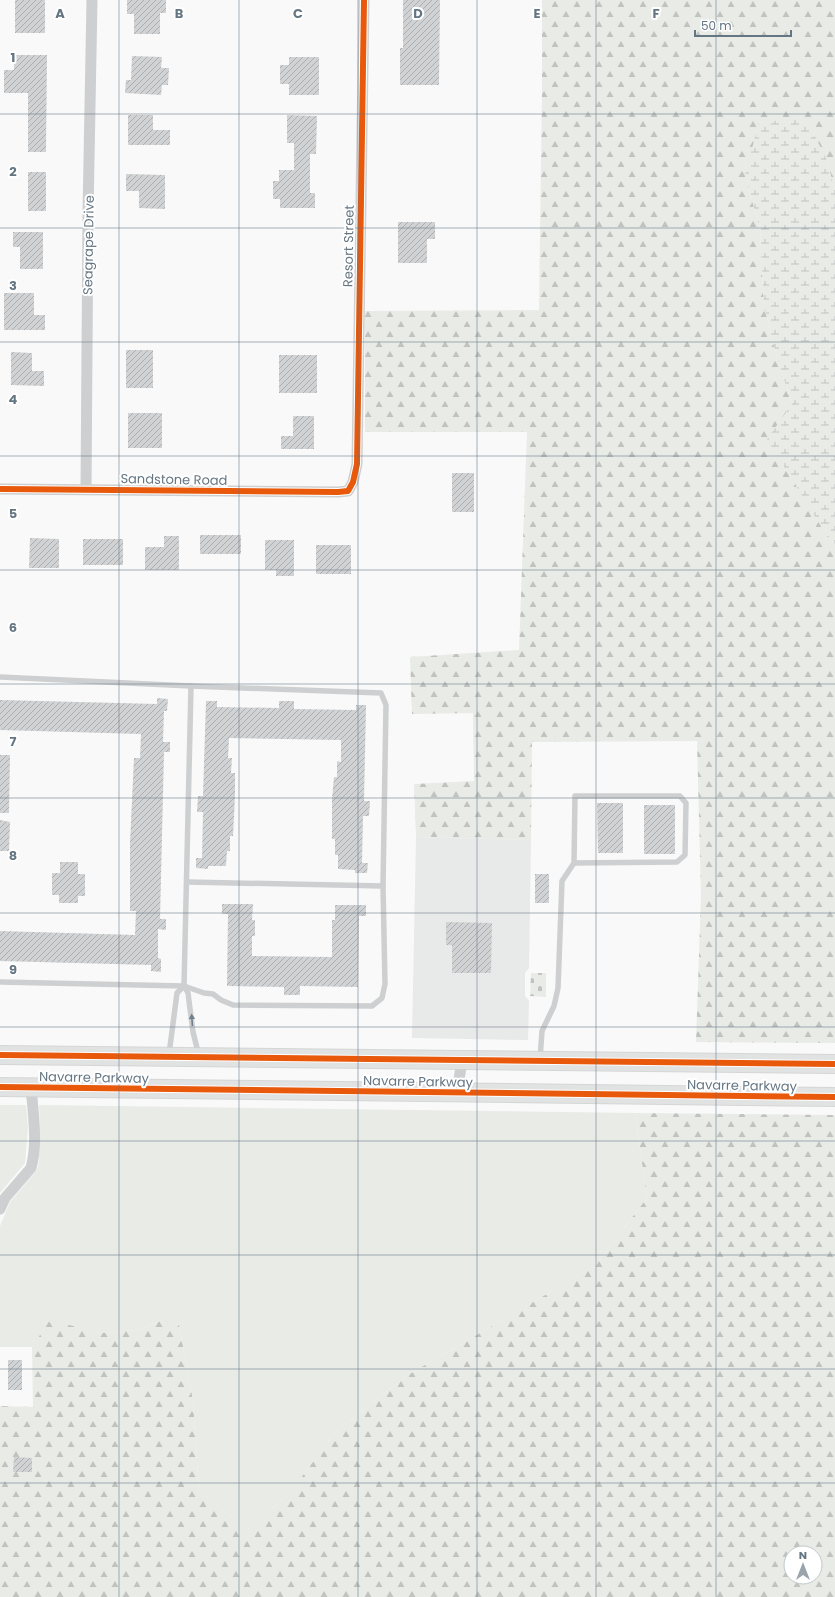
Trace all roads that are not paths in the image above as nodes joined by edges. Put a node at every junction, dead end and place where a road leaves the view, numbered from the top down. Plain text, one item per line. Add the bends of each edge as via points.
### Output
1 (92, 0) edge
2 (364, 0) edge
3 (0, 489) edge
4 (86, 489) junction
5 (348, 490) joint
6 (0, 677) edge
7 (191, 686) junction
8 (574, 863) junction
9 (187, 882) junction
10 (383, 886) junction
11 (0, 982) edge
12 (184, 986) junction
13 (0, 1055) edge
14 (169, 1057) junction
15 (200, 1058) junction
16 (462, 1061) junction
17 (540, 1062) junction
18 (835, 1064) edge
19 (0, 1087) edge
20 (31, 1087) junction
21 (458, 1092) junction
22 (835, 1097) edge
23 (0, 1209) edge

1 - 4 street, Seagrape Drive
2 - 5 street, Resort Street via 357,464 353,482
3 - 4 street, Sandstone Road
4 - 5 street, Sandstone Road via 338,492
6 - 7 lane
7 - 9 lane
7 - 10 lane via 381,693 386,705
8 - 8 lane via 575,796 680,796 686,803 685,855 677,862
8 - 17 lane via 562,882 558,988 554,1006 542,1031
9 - 10 lane
9 - 12 lane
10 - 12 lane via 385,984 382,998 372,1006 232,1005 213,994
11 - 12 lane
12 - 14 lane via 177,993
15 -> 12 lane via 193,1032 188,993
13 - 14 highway, Navarre Parkway
14 - 15 highway, Navarre Parkway
15 - 16 highway, Navarre Parkway
16 - 17 highway, Navarre Parkway
16 - 21 street
17 - 18 highway, Navarre Parkway
19 - 20 highway, Navarre Parkway
20 - 21 highway, Navarre Parkway
20 - 23 street via 33,1162 31,1168 5,1198
21 - 22 highway, Navarre Parkway

